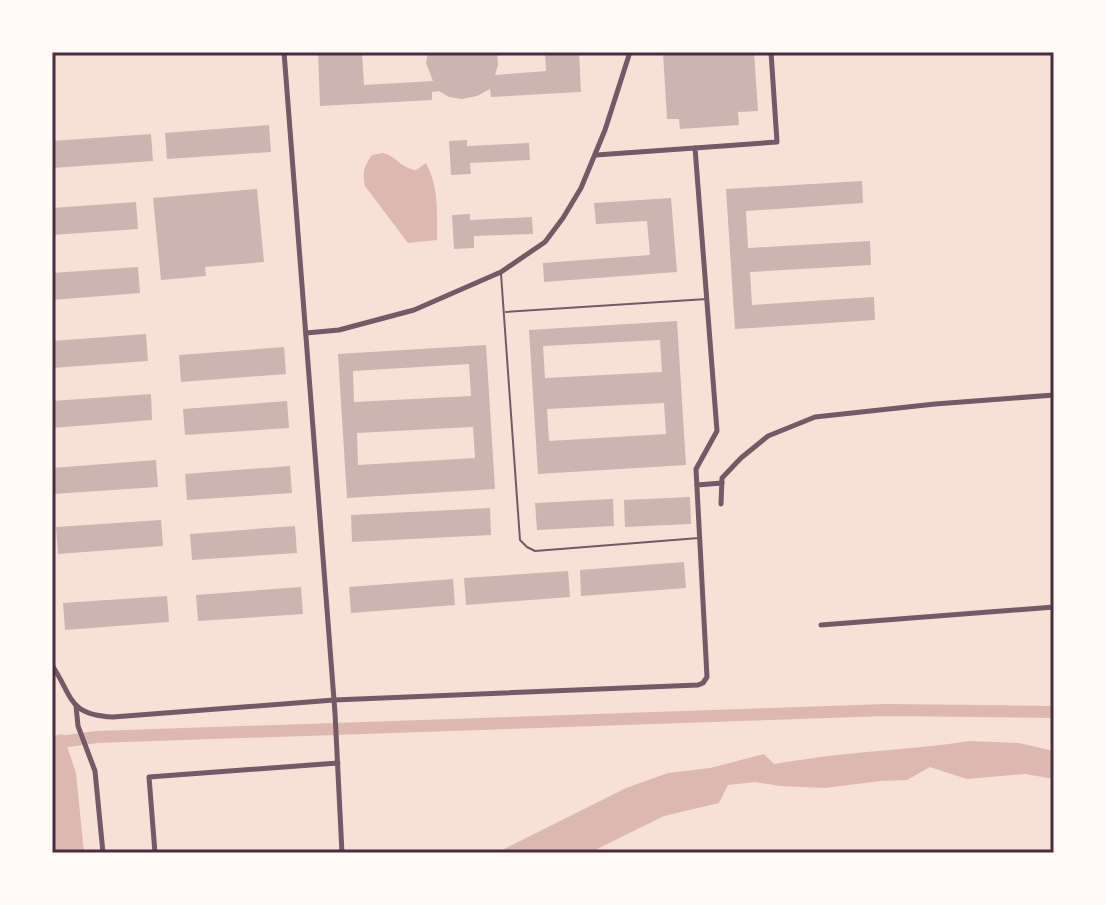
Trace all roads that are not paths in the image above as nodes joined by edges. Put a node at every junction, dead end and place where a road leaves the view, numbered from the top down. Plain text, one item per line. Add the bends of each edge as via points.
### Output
1 (284, 52) edge
2 (630, 52) edge
3 (771, 52) edge
4 (695, 148) junction
5 (595, 155) junction
6 (501, 272) junction
7 (707, 299) junction
8 (504, 312) junction
9 (306, 333) junction
10 (1054, 395) edge
11 (722, 483) junction
12 (697, 485) junction
13 (721, 504) dead end
14 (699, 538) junction
15 (1054, 607) edge
16 (821, 625) dead end
17 (52, 665) edge
18 (334, 700) junction
19 (76, 705) junction
20 (338, 763) junction
21 (103, 853) edge
22 (155, 853) edge
23 (342, 853) edge

1 - 9 street
2 - 5 street
3 - 4 street via 777,142
4 - 5 street
4 - 7 street
5 - 6 street via 581,188 545,242
6 - 8 lane
6 - 9 street via 414,310
7 - 8 lane
7 - 12 street via 717,431 696,469
8 - 14 lane via 520,540 535,551
9 - 18 street
10 - 11 street via 815,417 768,436
11 - 12 street
11 - 13 street
12 - 14 street
14 - 18 street via 707,677 703,683
15 - 16 street
17 - 19 street
18 - 19 street via 113,717 96,716
18 - 20 street
19 - 21 street via 95,771
20 - 22 street via 149,777
20 - 23 street

